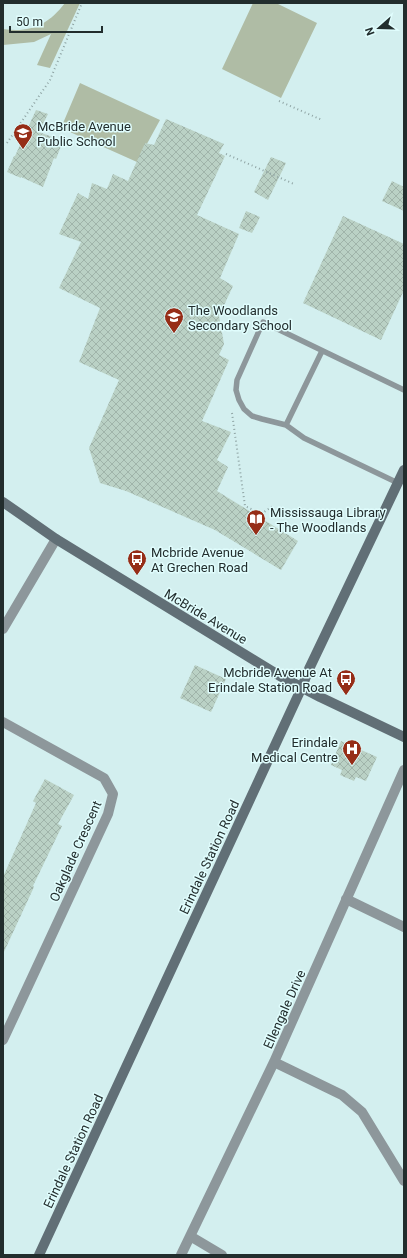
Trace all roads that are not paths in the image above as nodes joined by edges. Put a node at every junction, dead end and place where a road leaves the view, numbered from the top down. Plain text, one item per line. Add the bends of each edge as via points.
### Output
1 (322, 351) junction
2 (404, 390) edge
3 (286, 425) junction
4 (404, 470) edge
5 (398, 483) junction
6 (3, 502) edge
7 (56, 539) junction
8 (3, 629) edge
9 (302, 687) junction
10 (3, 722) edge
11 (404, 737) edge
12 (404, 770) edge
13 (346, 899) junction
14 (404, 927) edge
15 (3, 1040) edge
16 (274, 1062) junction
17 (404, 1181) edge
18 (190, 1236) junction
19 (39, 1255) edge
20 (181, 1255) edge
21 (222, 1255) edge

1 - 2 lane
1 - 3 lane
1 - 3 lane via 263,322 237,380 236,390 244,409 252,416
3 - 5 lane via 304,438
4 - 5 street, Erindale Station Road
5 - 9 street, Erindale Station Road
6 - 7 street, McBride Avenue
7 - 8 street
7 - 9 street, McBride Avenue
9 - 11 street, McBride Avenue
9 - 19 street, Erindale Station Road
10 - 15 street, Oakglade Crescent via 104,778 113,794 108,814
12 - 13 street, Ellengale Drive
13 - 14 street
13 - 16 street, Ellengale Drive
16 - 17 street via 342,1095 362,1112
16 - 18 street, Ellengale Drive
18 - 20 street, Ellengale Drive
18 - 21 street

